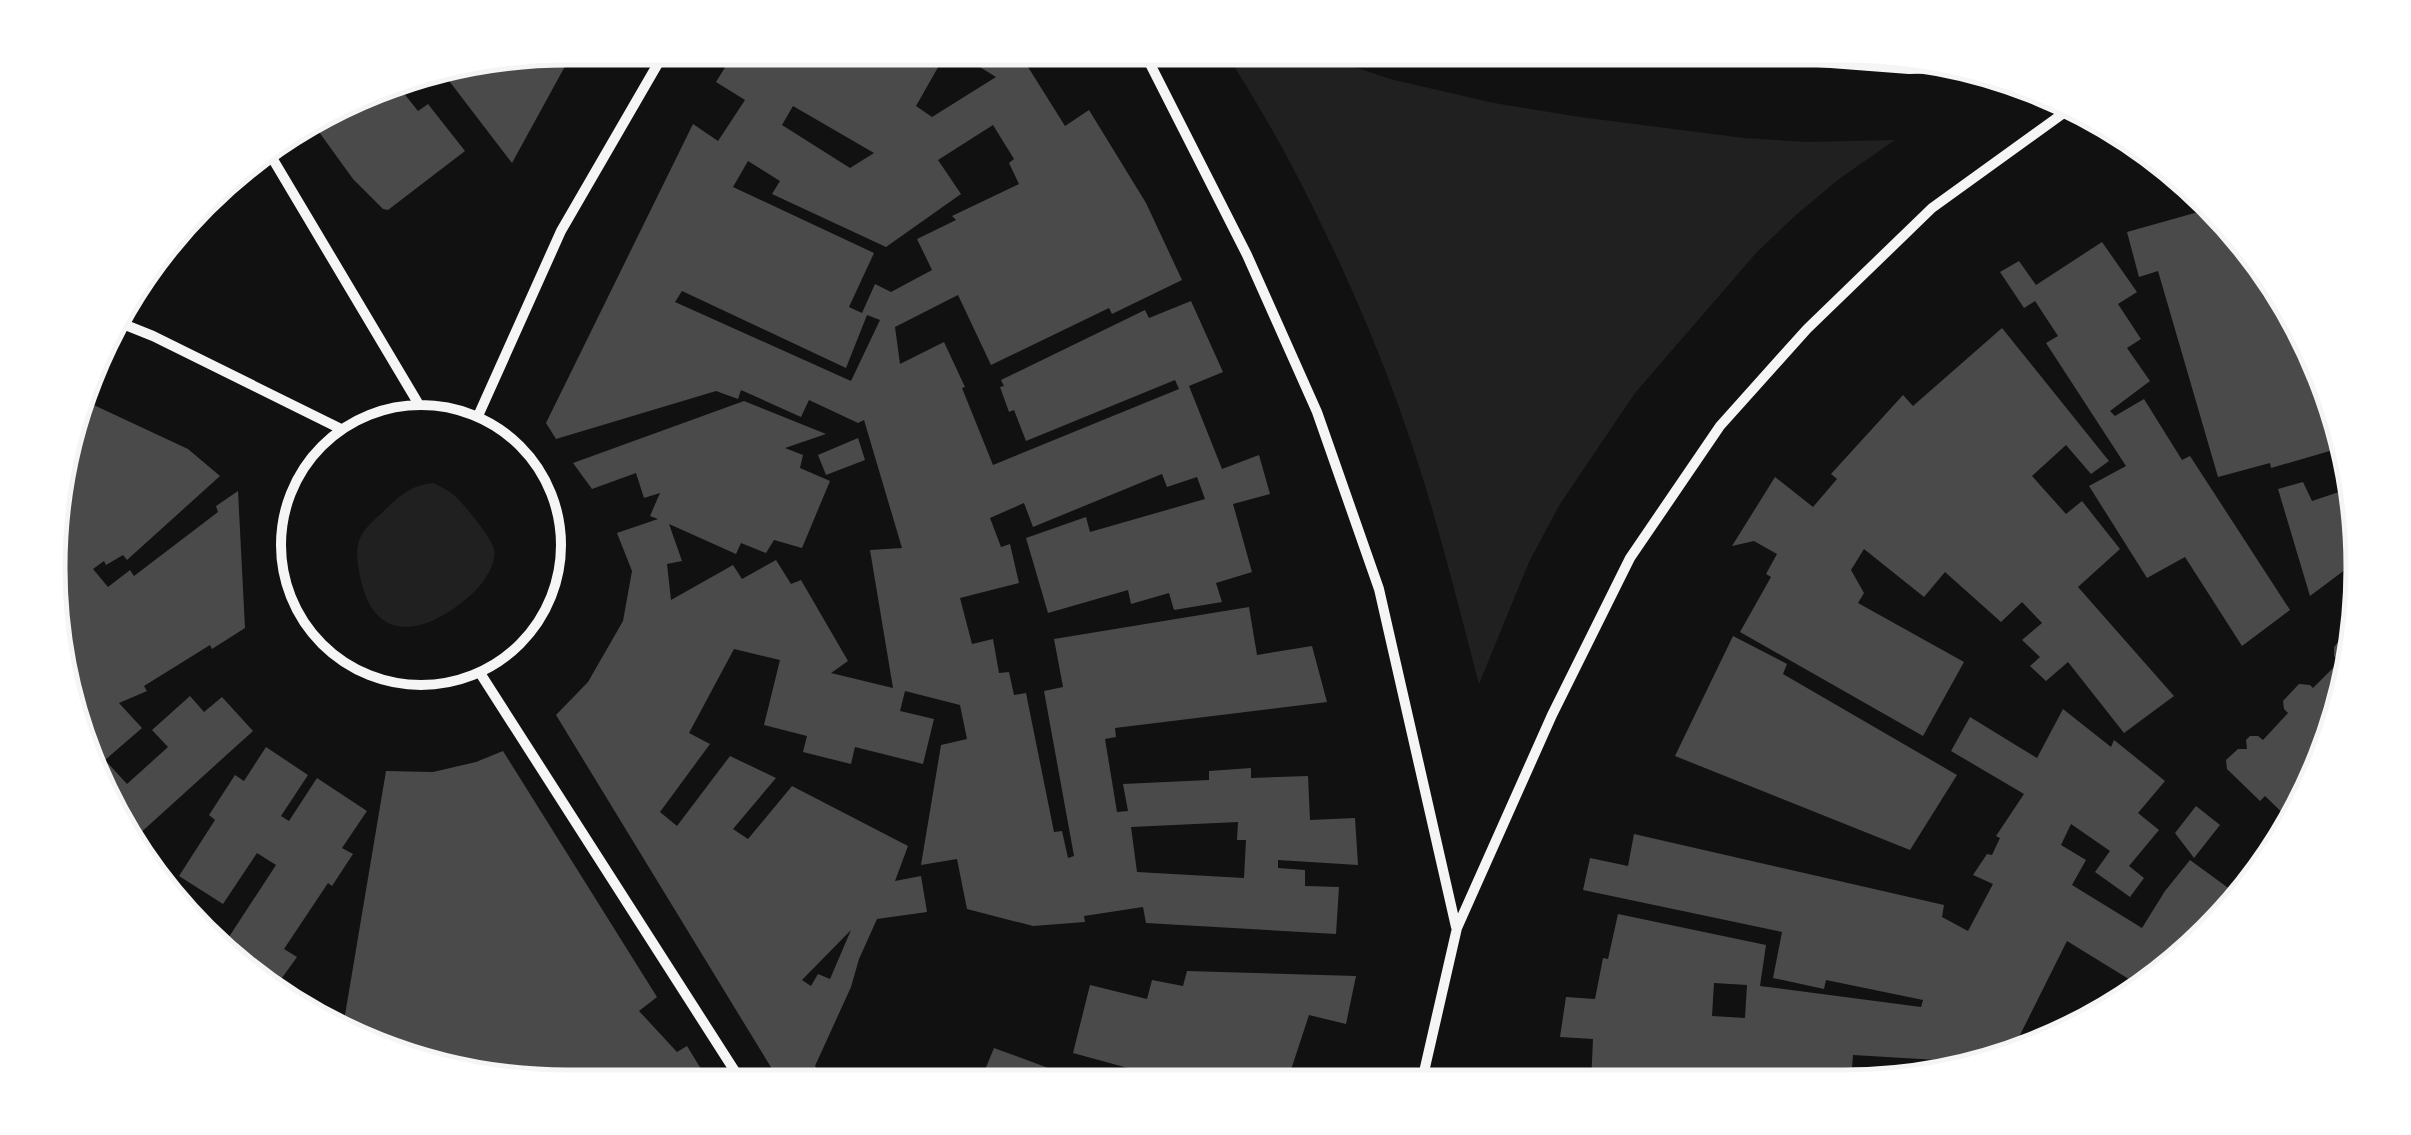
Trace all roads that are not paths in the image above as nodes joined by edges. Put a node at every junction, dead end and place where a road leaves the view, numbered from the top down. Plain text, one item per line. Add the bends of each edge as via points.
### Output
1 (656, 65) edge
2 (1151, 65) edge
3 (2061, 115) edge
4 (274, 160) edge
5 (127, 326) edge
6 (418, 403) junction
7 (478, 416) junction
8 (341, 428) junction
9 (480, 673) junction
10 (1457, 928) junction
11 (734, 1070) edge
12 (1424, 1070) edge

1 - 7 street via 561,231
2 - 10 street via 1317,412 1379,589
3 - 10 street via 1932,208 1807,329 1720,426 1630,558
4 - 6 street
5 - 8 street
6 - 7 street
6 - 8 street via 377,410
7 - 9 street via 533,461 561,527 552,598 510,654
8 - 9 street via 311,457 290,493 281,534 283,575 299,615 324,648 359,671 398,684 440,685
9 - 11 street
10 - 12 street

